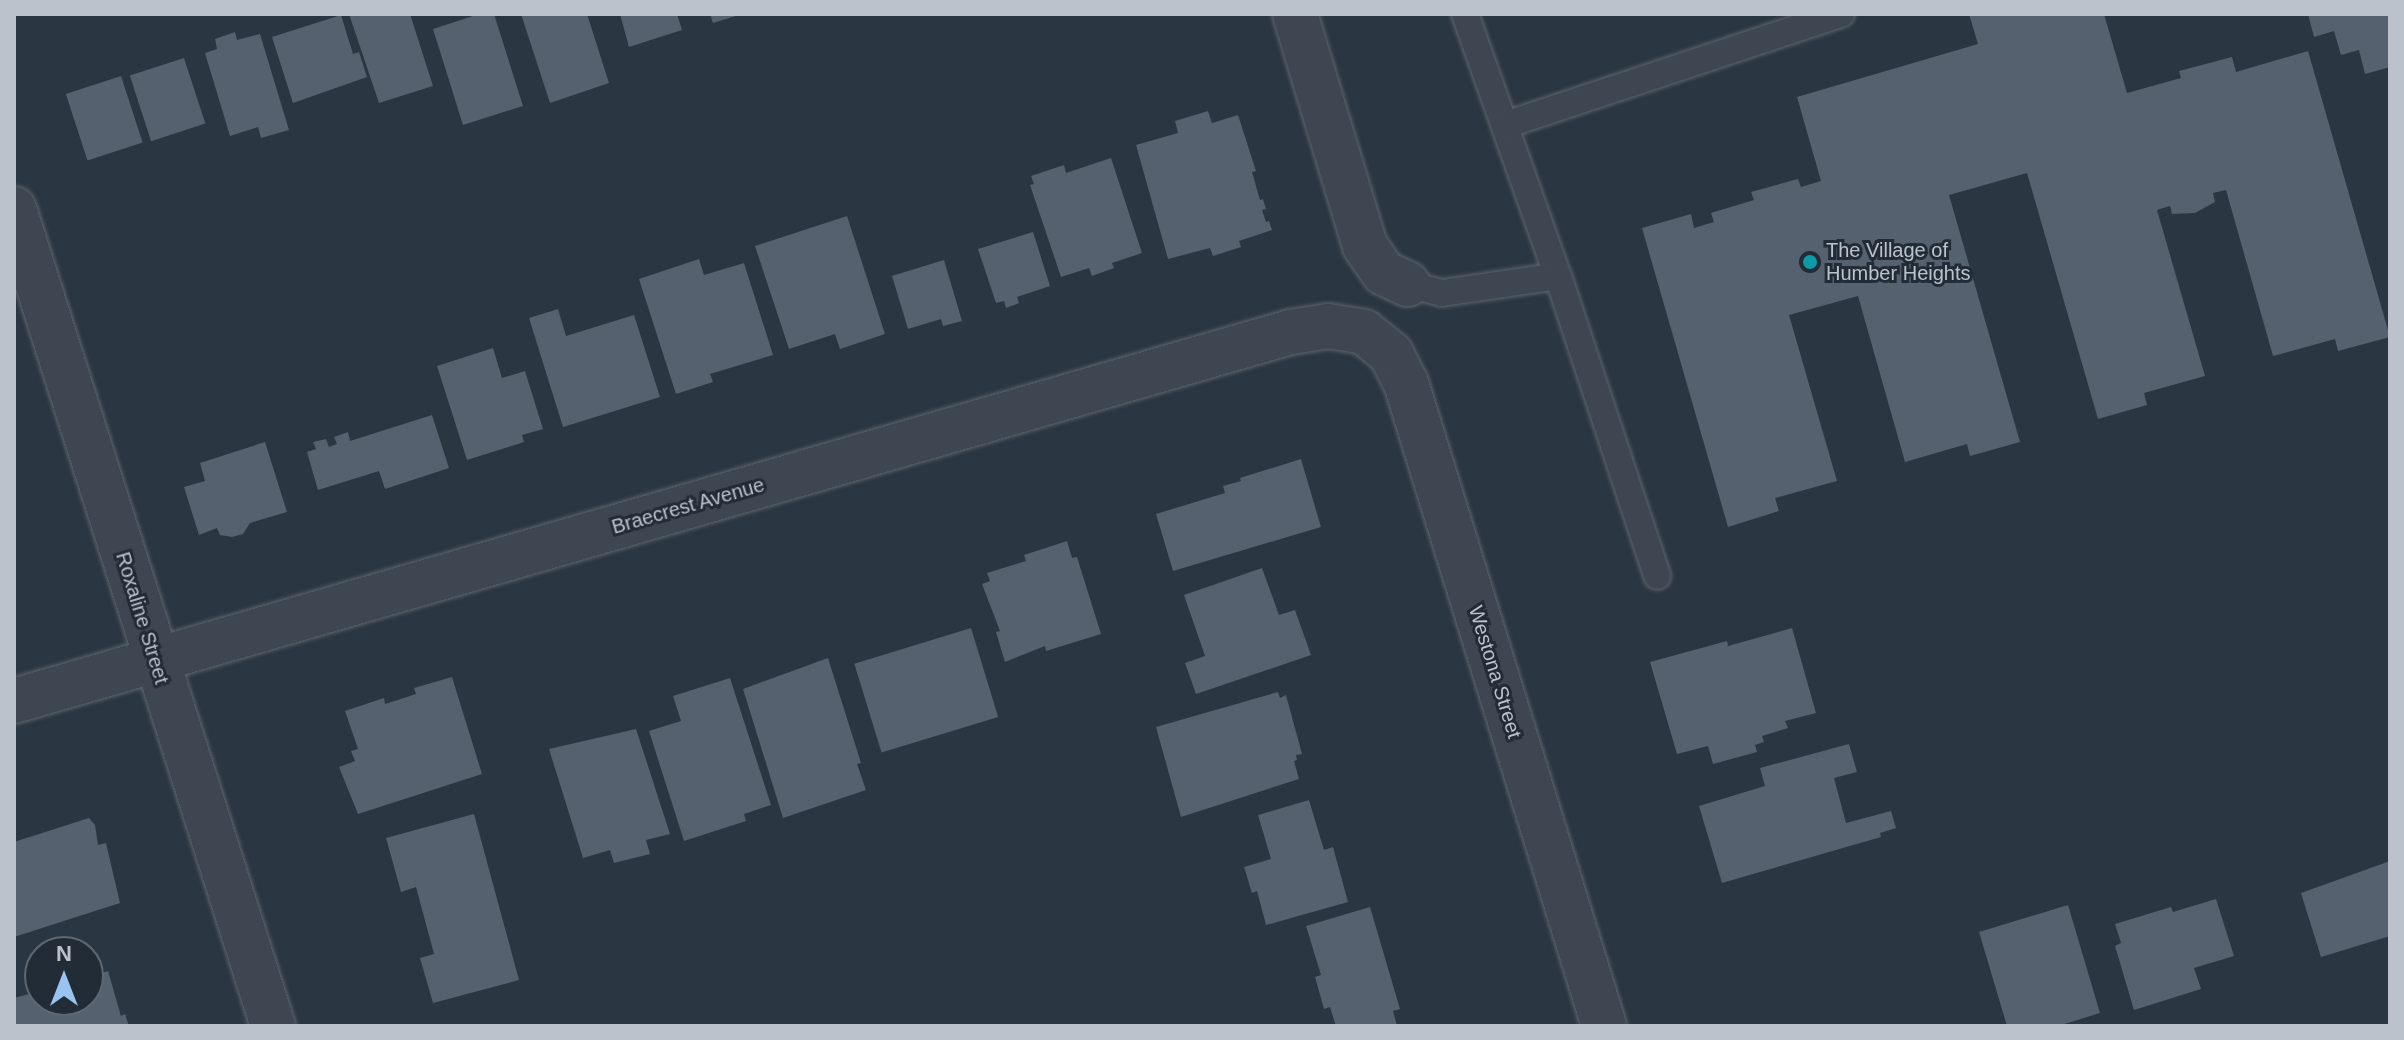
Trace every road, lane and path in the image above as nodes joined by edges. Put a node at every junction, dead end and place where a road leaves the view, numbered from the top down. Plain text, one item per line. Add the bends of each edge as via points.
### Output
1 (1295, 14) edge
2 (1465, 14) edge
3 (1841, 14) edge
4 (1505, 125) junction
5 (14, 209) edge
6 (1558, 276) junction
7 (1408, 284) joint
8 (1364, 332) joint
9 (1657, 576) dead end
10 (154, 660) junction
11 (14, 701) edge
12 (273, 1026) edge
13 (1604, 1026) edge

1 - 7 street via 1365,246 1384,273
2 - 4 lane
3 - 4 lane
4 - 6 lane
5 - 10 street, Roxaline Street
6 - 7 lane via 1442,293
6 - 9 lane
8 - 10 street, Braecrest Avenue via 1328,326 1291,332
8 - 13 street, Westona Street via 1391,354 1406,383
10 - 11 street, Braecrest Avenue
10 - 12 street, Roxaline Street

